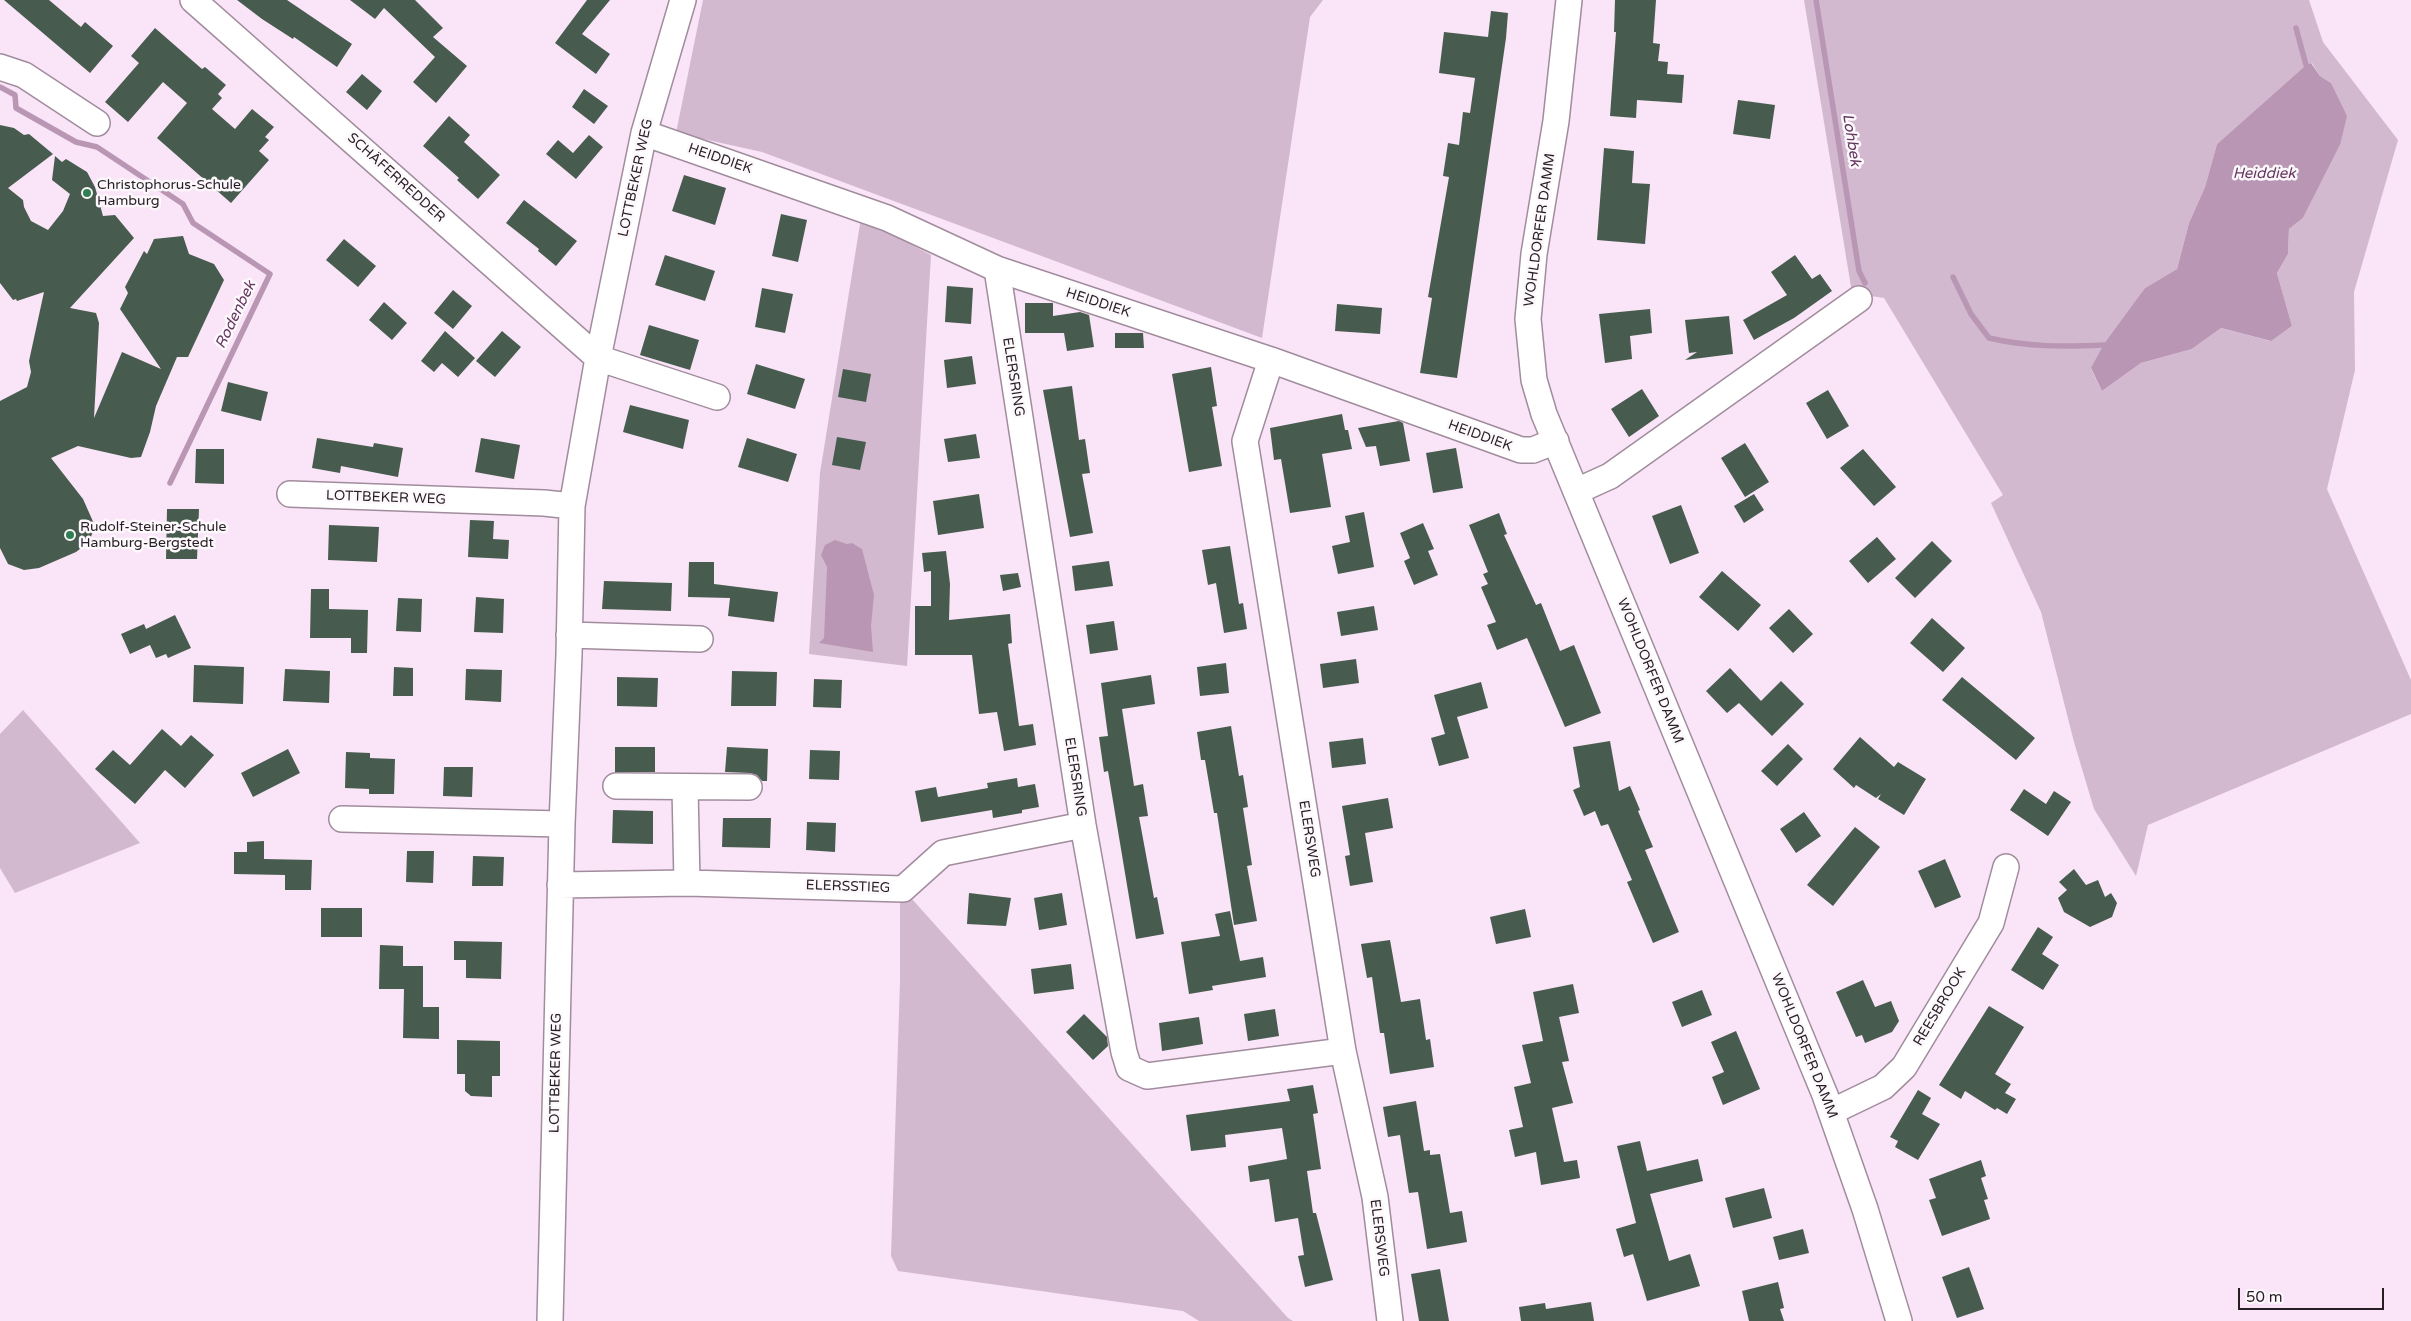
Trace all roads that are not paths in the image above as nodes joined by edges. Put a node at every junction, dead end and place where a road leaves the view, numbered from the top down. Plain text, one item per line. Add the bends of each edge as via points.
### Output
1 (193, 0) edge
2 (683, 0) edge
3 (1569, 0) edge
4 (0, 67) edge
5 (97, 123) dead end
6 (644, 133) junction
7 (996, 269) junction
8 (1859, 299) dead end
9 (598, 358) junction
10 (1271, 360) junction
11 (717, 396) dead end
12 (1556, 441) junction
13 (1577, 491) junction
14 (290, 494) dead end
15 (572, 506) junction
16 (569, 635) junction
17 (700, 639) dead end
18 (616, 786) dead end
19 (685, 786) junction
20 (750, 787) dead end
21 (342, 819) dead end
22 (562, 824) junction
23 (1083, 825) junction
24 (2006, 867) dead end
25 (687, 882) junction
26 (560, 885) junction
27 (1343, 1051) junction
28 (1831, 1112) junction
29 (550, 1321) edge
30 (1390, 1321) edge
31 (1900, 1321) edge

1 - 9 street, SCHÄFERREDDER
2 - 6 street, LOTTBEKER WEG
3 - 12 street, WOHLDORFER DAMM via 1558,108 1534,254 1528,319 1534,380
4 - 5 street via 24,75
6 - 7 street, HEIDDIEK via 887,218
6 - 9 street, LOTTBEKER WEG
7 - 10 street, HEIDDIEK
7 - 23 street, ELERSRING
8 - 13 street via 1610,476
9 - 11 street
9 - 15 street, LOTTBEKER WEG
10 - 12 street, HEIDDIEK via 1520,450 1533,450
10 - 27 street, ELERSWEG via 1245,441
12 - 13 street, WOHLDORFER DAMM
13 - 28 street, WOHLDORFER DAMM
14 - 15 street, LOTTBEKER WEG via 544,502
15 - 16 street, LOTTBEKER WEG
16 - 17 street
16 - 22 street, LOTTBEKER WEG
18 - 19 street
19 - 20 street
19 - 25 street
21 - 22 street
22 - 26 street, LOTTBEKER WEG
23 - 25 street, ELERSSTIEG via 943,853 903,889
23 - 27 street, ELERSRING via 1129,1068 1147,1076
24 - 28 street, REESBROOK via 1990,923 1904,1067 1883,1087
25 - 26 street, ELERSSTIEG
26 - 29 street, LOTTBEKER WEG
27 - 30 street, ELERSWEG via 1375,1197
28 - 31 street, WOHLDORFER DAMM

